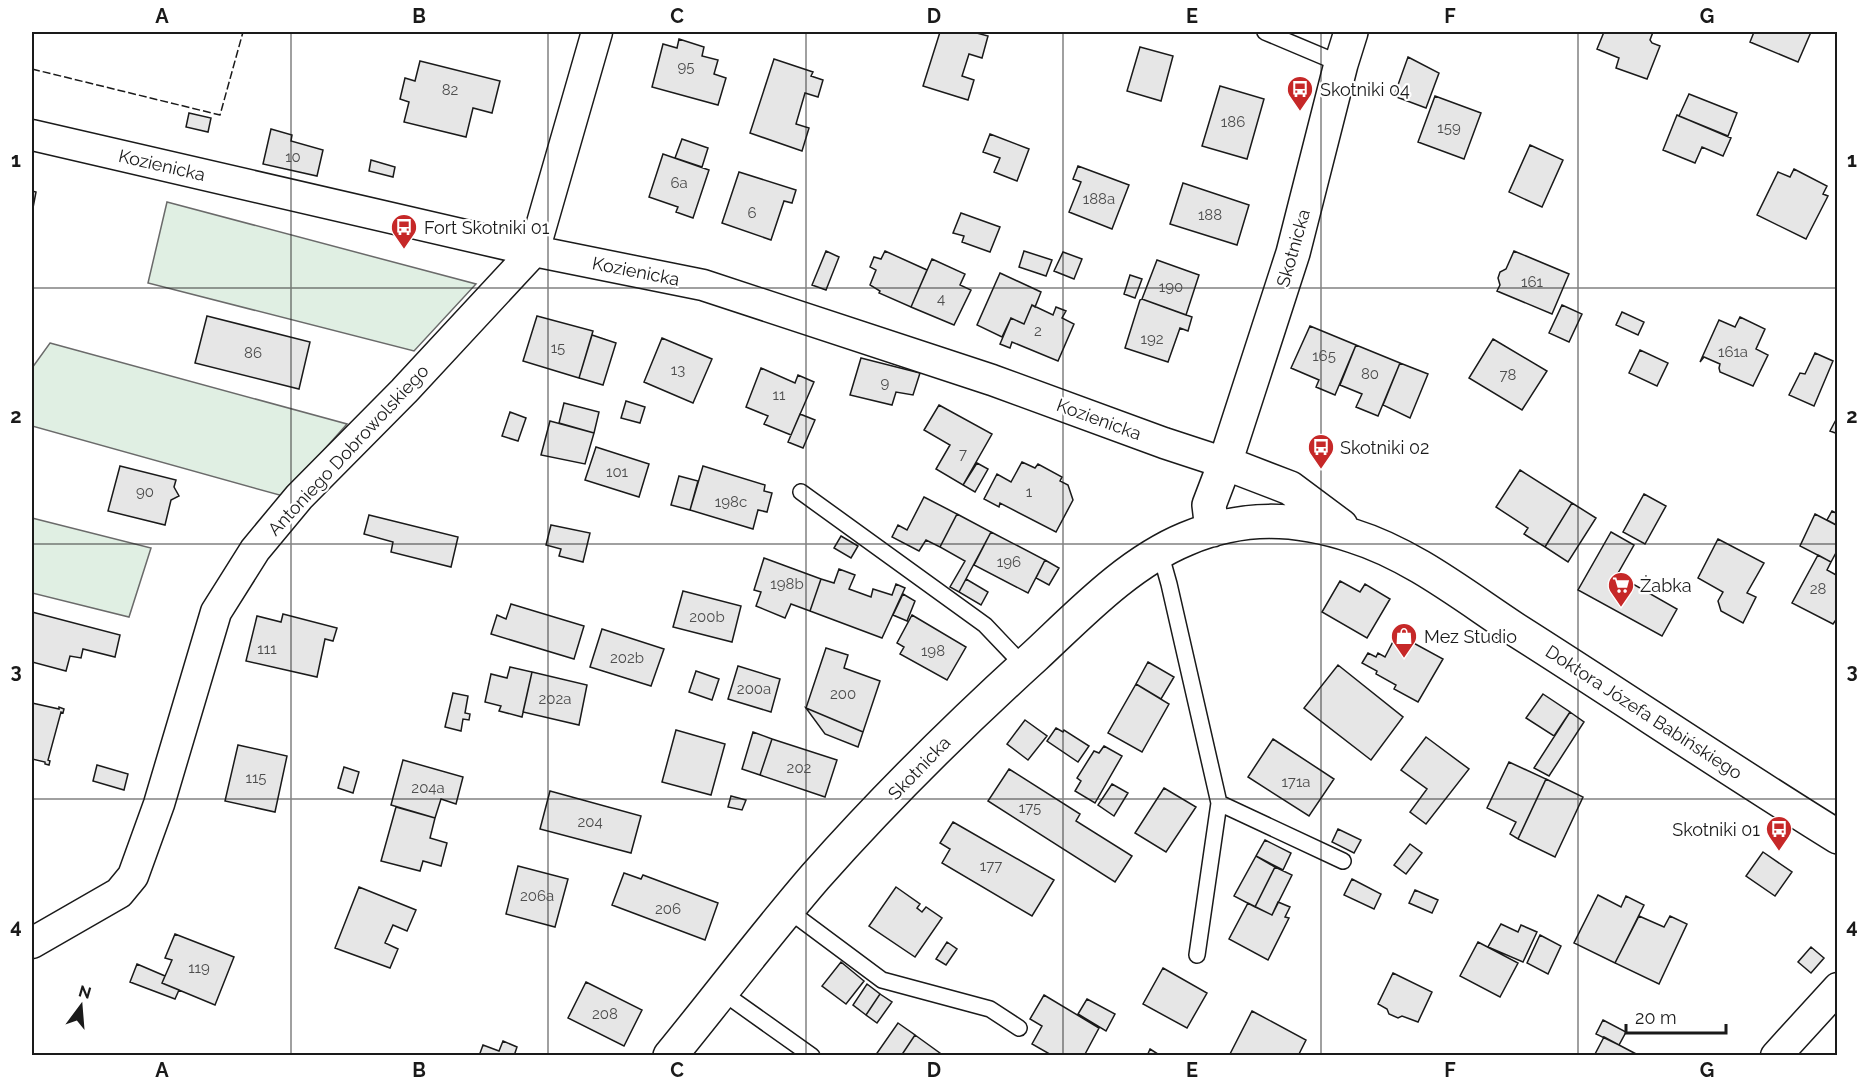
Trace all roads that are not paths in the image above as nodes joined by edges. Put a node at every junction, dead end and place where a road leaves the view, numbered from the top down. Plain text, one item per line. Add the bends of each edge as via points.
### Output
1 (597, 32) edge
2 (1265, 32) edge
3 (1351, 32) edge
4 (1341, 64) junction
5 (32, 135) edge
6 (534, 251) junction
7 (1235, 466) junction
8 (801, 492) dead end
9 (1228, 527) junction
10 (1355, 536) junction
11 (1160, 552) junction
12 (1024, 666) junction
13 (1219, 803) junction
14 (1838, 837) edge
15 (1343, 861) dead end
16 (788, 910) junction
17 (32, 943) edge
18 (1197, 955) dead end
19 (1838, 988) edge
20 (722, 992) junction
21 (1019, 1028) dead end
22 (670, 1056) edge
23 (812, 1056) edge
24 (1776, 1056) edge

1 - 6 street, Antoniego Dobrowolskiego
2 - 4 lane
3 - 4 main road, Skotnicka
4 - 7 main road, Skotnicka
5 - 6 street, Kozienicka
6 - 7 street, Kozienicka via 703,285 992,380
6 - 17 street, Antoniego Dobrowolskiego via 299,497 255,550 216,612 159,804 133,876 118,893
7 - 9 main road, Skotnicka via 1209,505
7 - 10 main road via 1290,488
8 - 12 lane via 985,625
9 - 10 main road, Skotnicka via 1271,520 1311,524
9 - 11 main road, Skotnicka via 1186,539
10 - 14 main road, Doktora Józefa Babińskiego via 1422,569
11 - 12 main road, Skotnicka via 1109,588
11 - 13 lane
12 - 16 main road, Skotnicka via 931,754
13 - 15 lane
13 - 18 lane
16 - 20 main road, Skotnicka
16 - 21 lane via 882,980 990,1009
19 - 24 street
20 - 22 main road, Skotnicka
20 - 23 lane

